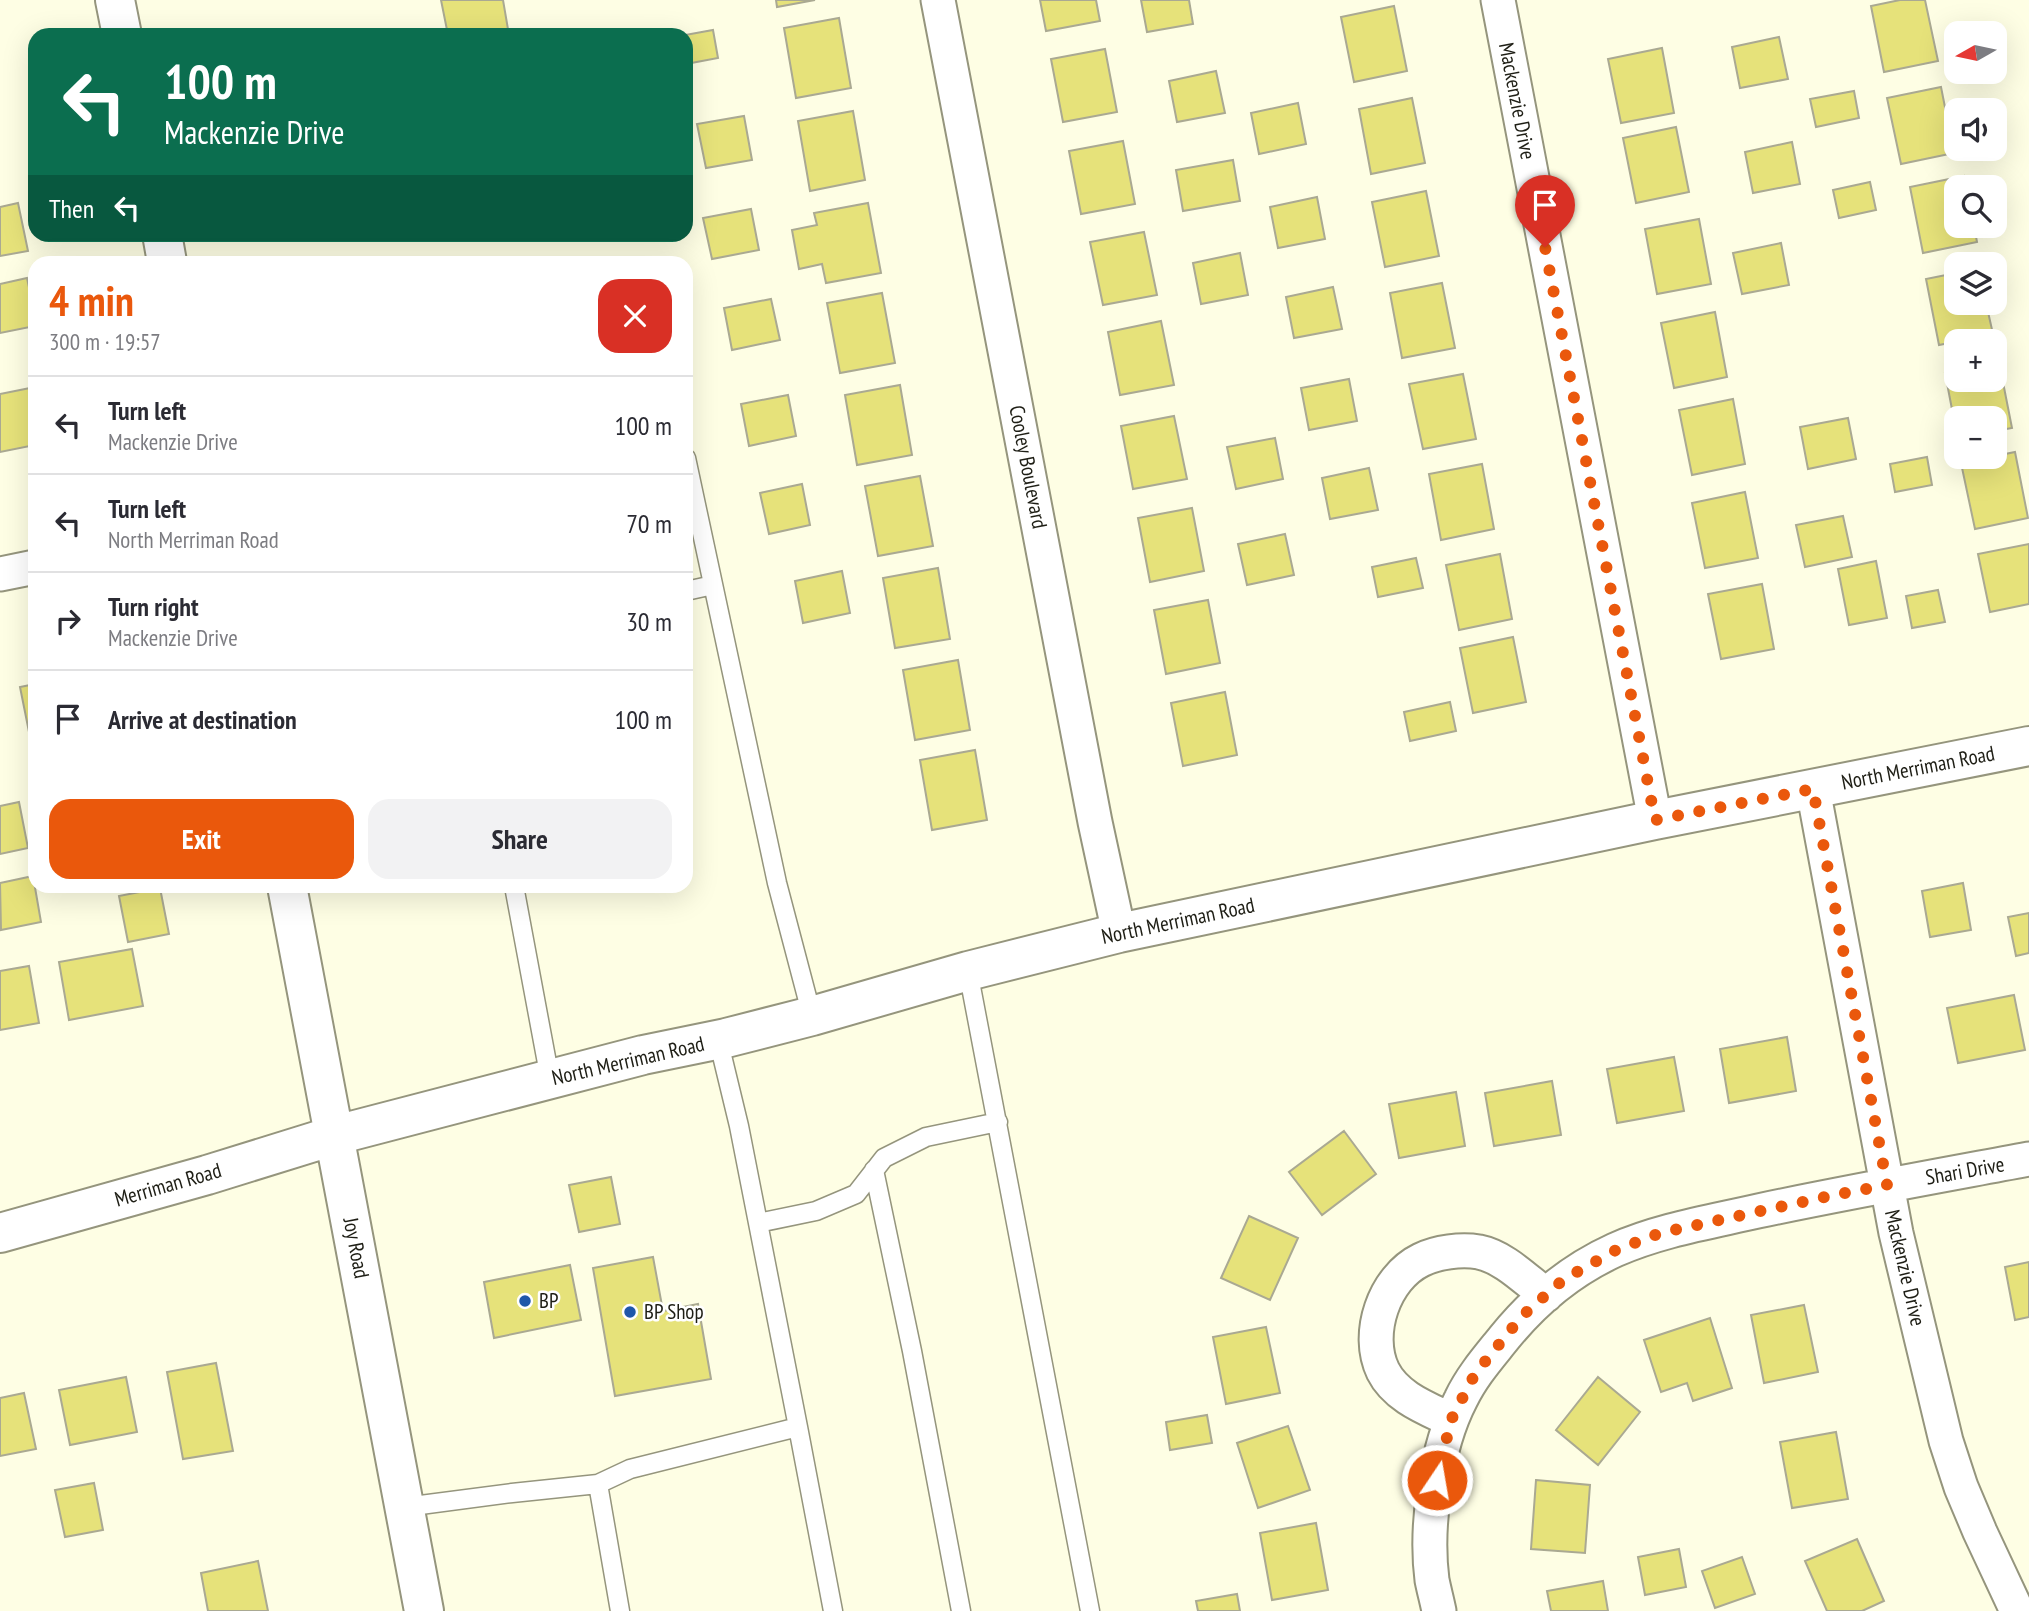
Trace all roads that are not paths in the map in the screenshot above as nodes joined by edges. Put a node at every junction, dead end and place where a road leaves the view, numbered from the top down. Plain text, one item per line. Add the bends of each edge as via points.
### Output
1 (115, 0) edge
2 (938, 0) edge
3 (1498, 0) edge
4 (121, 28) edge
5 (693, 495) edge
6 (28, 568) edge
7 (0, 574) edge
8 (713, 585) junction
9 (693, 589) edge
10 (2029, 746) edge
11 (1813, 789) junction
12 (1655, 820) junction
13 (288, 893) edge
14 (515, 893) edge
15 (1119, 933) junction
16 (968, 971) junction
17 (812, 1016) junction
18 (718, 1039) junction
19 (550, 1079) junction
20 (998, 1122) junction
21 (336, 1135) junction
22 (2029, 1159) edge
23 (874, 1170) junction
24 (1887, 1185) junction
25 (758, 1223) junction
26 (0, 1233) edge
27 (1546, 1295) junction
28 (1451, 1420) junction
29 (798, 1427) junction
30 (598, 1484) junction
31 (405, 1507) junction
32 (425, 1611) edge
33 (620, 1611) edge
34 (834, 1611) edge
35 (961, 1611) edge
36 (1090, 1611) edge
37 (1439, 1611) edge
38 (2017, 1611) edge

1 - 4 main road
2 - 15 street, Cooley Boulevard
3 - 12 street, Mackenzie Drive
5 - 8 lane
6 - 7 street
8 - 9 lane
8 - 17 lane via 777,883
10 - 11 main road, North Merriman Road
11 - 12 main road, North Merriman Road
11 - 24 street, Mackenzie Drive
12 - 15 main road, North Merriman Road
13 - 21 main road, Joy Road
14 - 19 lane
15 - 16 main road, North Merriman Road
16 - 17 main road, North Merriman Road
16 - 20 lane
17 - 18 main road, North Merriman Road
18 - 19 main road, North Merriman Road
18 - 25 lane
19 - 21 main road, North Merriman Road
20 - 23 lane via 926,1137 884,1158
20 - 36 lane
21 - 26 main road, Merriman Road
21 - 31 main road, Joy Road
22 - 24 street, Shari Drive
23 - 25 lane via 856,1194 816,1211
23 - 35 lane
24 - 27 street, Shari Drive via 1660,1233 1614,1251
24 - 38 street, Mackenzie Drive via 1946,1441 1979,1532
25 - 29 lane
27 - 28 street, Shari Drive via 1522,1316 1475,1374
27 - 28 street via 1492,1257 1457,1251 1420,1260 1388,1292 1377,1327 1383,1371 1393,1386 1416,1404
28 - 37 street, Shari Drive via 1431,1517 1432,1579
29 - 30 lane via 630,1469
29 - 34 lane
30 - 31 lane
30 - 33 lane
31 - 32 main road, Joy Road

